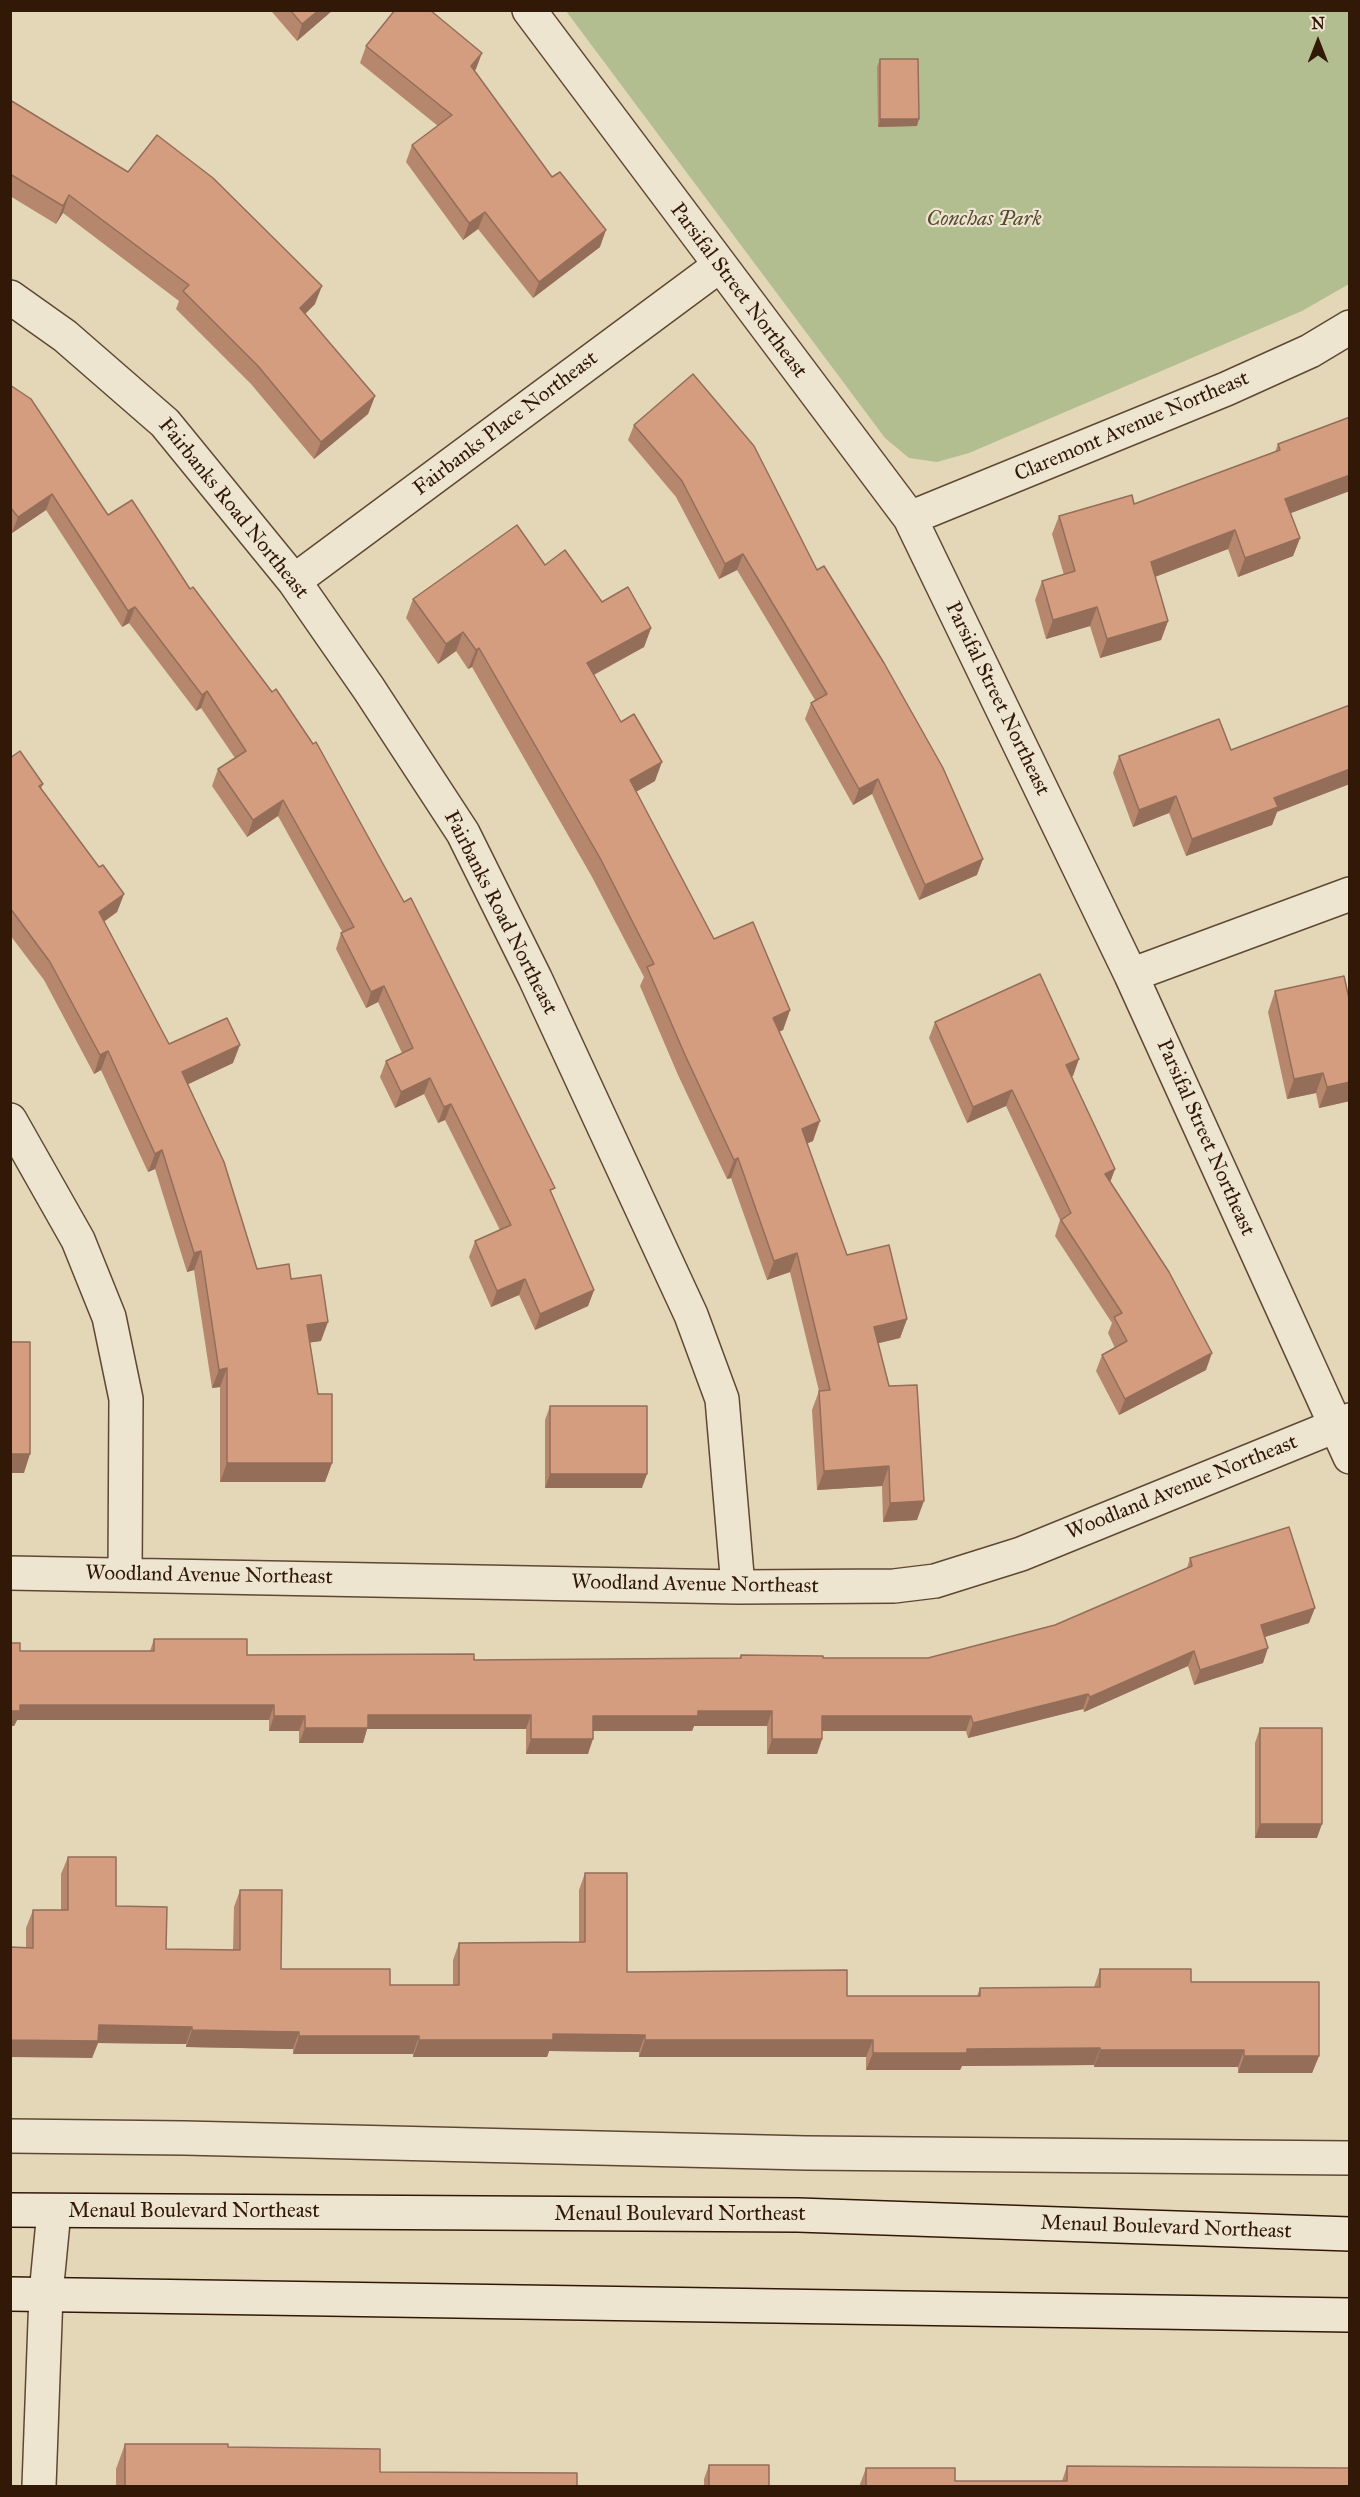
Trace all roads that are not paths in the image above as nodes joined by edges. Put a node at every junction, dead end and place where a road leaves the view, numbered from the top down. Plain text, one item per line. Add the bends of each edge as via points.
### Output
1 (529, 10) edge
2 (719, 266) junction
3 (10, 297) edge
4 (1350, 327) edge
5 (910, 518) junction
6 (294, 581) junction
7 (1350, 894) edge
8 (1131, 975) junction
9 (10, 1120) edge
10 (1343, 1423) edge
11 (1350, 1456) edge
12 (10, 1573) edge
13 (125, 1575) junction
14 (738, 1587) junction
15 (10, 2136) edge
16 (1350, 2158) edge
17 (10, 2210) edge
18 (54, 2211) junction
19 (1350, 2234) edge
20 (10, 2294) edge
21 (46, 2294) junction
22 (1350, 2315) edge
23 (39, 2487) edge

1 - 2 street, Parsifal Street Northeast
2 - 5 street, Parsifal Street Northeast
2 - 6 street, Fairbanks Place Northeast
3 - 6 street, Fairbanks Road Northeast via 65,336 165,423
4 - 5 street, Claremont Avenue Northeast via 1310,351 1226,389
5 - 8 street, Parsifal Street Northeast
6 - 14 street, Fairbanks Road Northeast via 463,833 535,978 691,1315 722,1399
7 - 8 street
8 - 10 street, Parsifal Street Northeast
9 - 13 street via 78,1240 109,1317 126,1399
10 - 11 street, Parsifal Street Northeast
10 - 14 street, Woodland Avenue Northeast via 1021,1554 935,1581 894,1586
12 - 13 street, Woodland Avenue Northeast
13 - 14 street, Woodland Avenue Northeast
15 - 16 street via 806,2153
17 - 18 street, Menaul Boulevard Northeast
18 - 19 street, Menaul Boulevard Northeast via 798,2215
18 - 21 street
20 - 21 street
21 - 22 street
21 - 23 street

